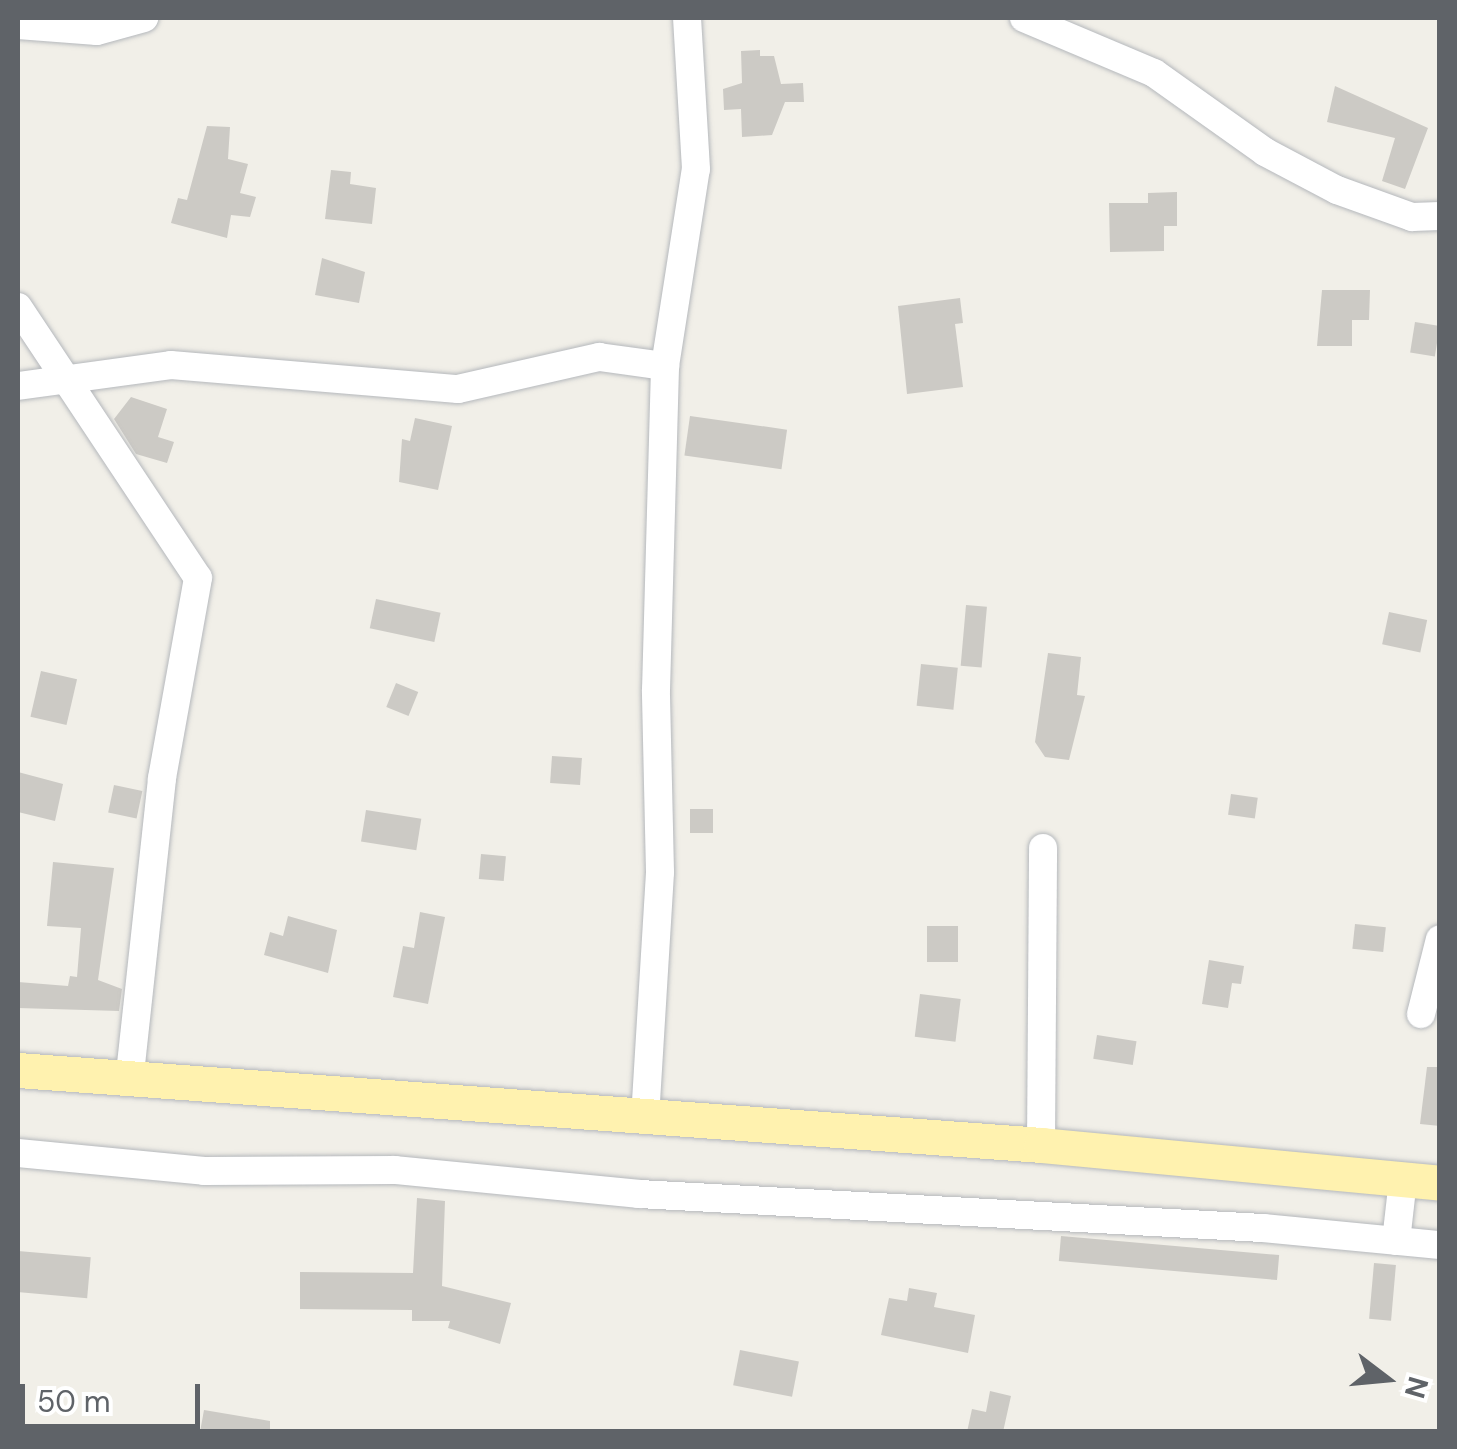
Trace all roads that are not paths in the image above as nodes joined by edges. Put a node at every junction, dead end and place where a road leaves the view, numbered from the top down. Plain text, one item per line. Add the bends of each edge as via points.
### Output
1 (144, 18) edge
2 (686, 18) edge
3 (1024, 18) edge
4 (18, 25) edge
5 (1440, 216) edge
6 (18, 308) edge
7 (665, 366) junction
8 (67, 381) junction
9 (18, 386) edge
10 (1043, 848) dead end
11 (1440, 939) edge
12 (1421, 1014) dead end
13 (18, 1070) edge
14 (130, 1075) junction
15 (646, 1118) junction
16 (1040, 1145) junction
17 (18, 1153) edge
18 (1403, 1180) junction
19 (1440, 1183) edge
20 (1396, 1240) junction
21 (1440, 1244) edge

1 - 4 street via 97,31
2 - 7 street via 696,170
3 - 5 street via 1154,73 1266,152 1337,190 1412,217
6 - 8 street
7 - 8 street via 599,357 458,388 373,385 238,366 172,366
7 - 15 street via 656,690 660,872
8 - 9 street
8 - 14 street via 198,578 162,779
10 - 16 street
11 - 12 street
13 - 14 main road
14 - 15 main road
15 - 16 main road
16 - 18 main road
17 - 20 street via 204,1172 395,1170 639,1194
18 - 19 main road
18 - 20 street
20 - 21 street

